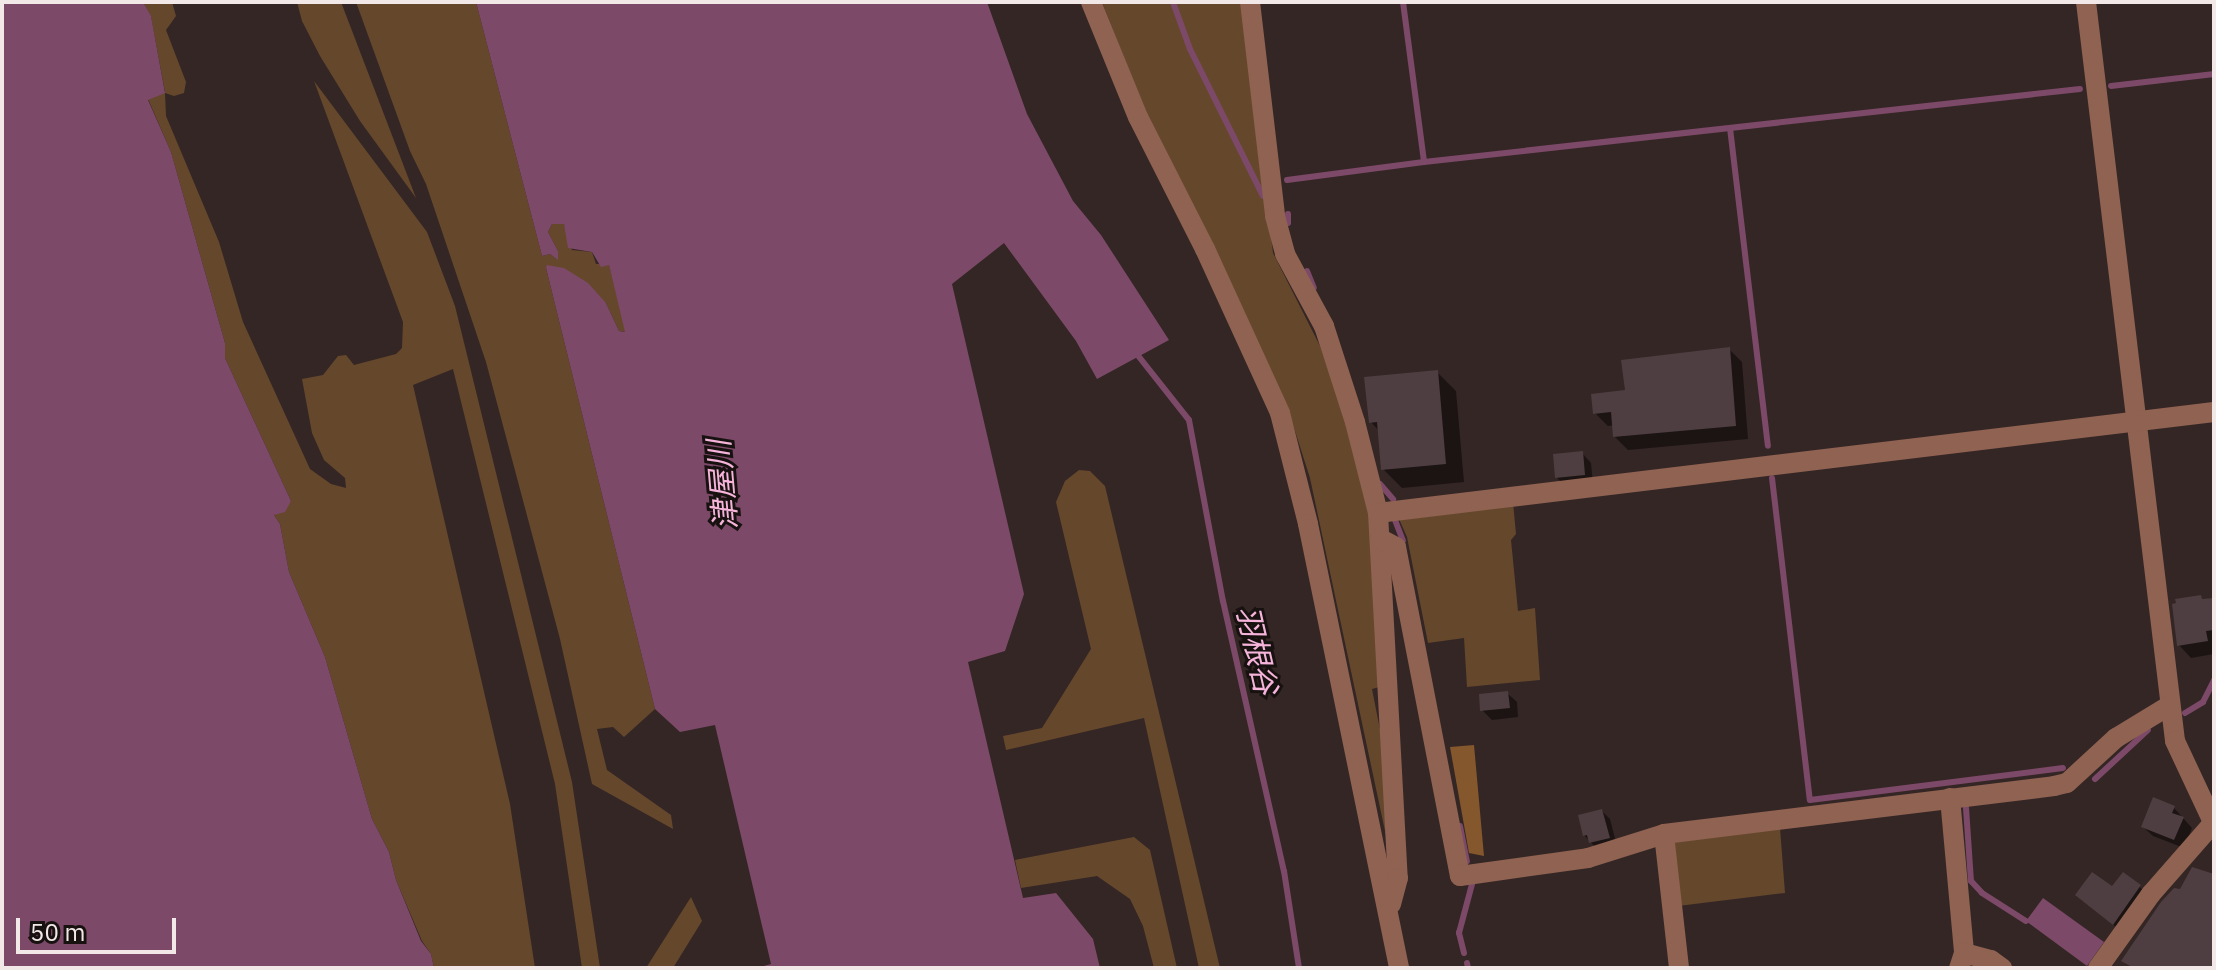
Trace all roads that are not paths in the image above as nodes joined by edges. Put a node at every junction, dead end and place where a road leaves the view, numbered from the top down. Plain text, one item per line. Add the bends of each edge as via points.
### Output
1 (1091, 2) edge
2 (1250, 2) edge
3 (2086, 2) edge
4 (2214, 412) edge
5 (2135, 422) junction
6 (1378, 513) junction
7 (1381, 539) junction
8 (2170, 705) junction
9 (1950, 798) junction
10 (2214, 822) edge
11 (1664, 834) junction
12 (1390, 909) junction
13 (1962, 961) edge
14 (1399, 968) edge
15 (1679, 968) edge
16 (2002, 968) edge
17 (2098, 968) edge

1 - 12 street via 1138,117 1280,413
2 - 6 street via 1275,216 1285,254 1324,326
3 - 5 street
4 - 5 street
5 - 6 street
5 - 8 street
6 - 7 street
7 - 11 street via 1396,547 1460,876 1588,858
7 - 12 street via 1398,878
8 - 9 street via 2116,738 2067,783
8 - 10 street via 2175,741
9 - 11 street
9 - 13 street
10 - 17 street via 2151,894
11 - 15 street
12 - 14 street
13 - 16 street via 1991,960

